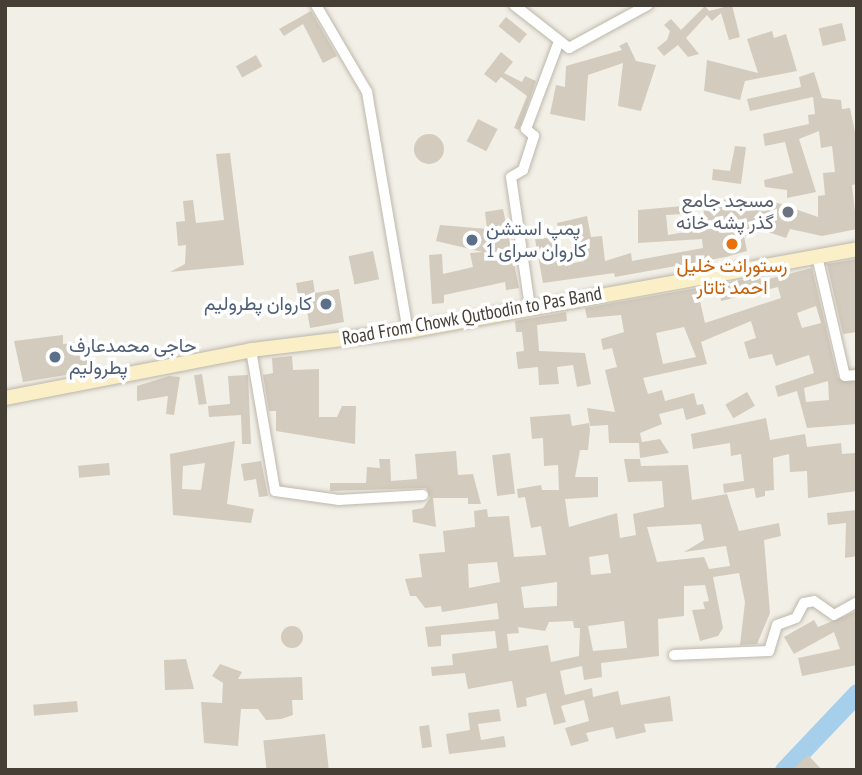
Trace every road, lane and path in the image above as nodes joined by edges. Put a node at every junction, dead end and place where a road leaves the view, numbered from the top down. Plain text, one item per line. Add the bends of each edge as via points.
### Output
1 (316, 5) edge
2 (514, 5) edge
3 (648, 5) edge
4 (558, 44) junction
5 (857, 249) edge
6 (817, 256) junction
7 (530, 307) junction
8 (408, 331) junction
9 (251, 350) junction
10 (857, 375) edge
11 (5, 398) edge
12 (423, 495) dead end
13 (857, 603) edge
14 (674, 655) dead end

1 - 8 street via 367,93
2 - 4 street
3 - 4 street via 569,47
4 - 7 street via 526,129 534,136 523,170 511,177
5 - 6 main road, Road From Chowk Qutbodin to Pas Band
6 - 7 main road, Road From Chowk Qutbodin to Pas Band
6 - 10 street via 845,376
7 - 8 main road, Road From Chowk Qutbodin to Pas Band
8 - 9 main road, Road From Chowk Qutbodin to Pas Band
9 - 11 main road, Road From Chowk Qutbodin to Pas Band
9 - 12 street via 275,491 339,500
13 - 14 street via 834,615 814,601 804,603 796,618 777,625 769,651

